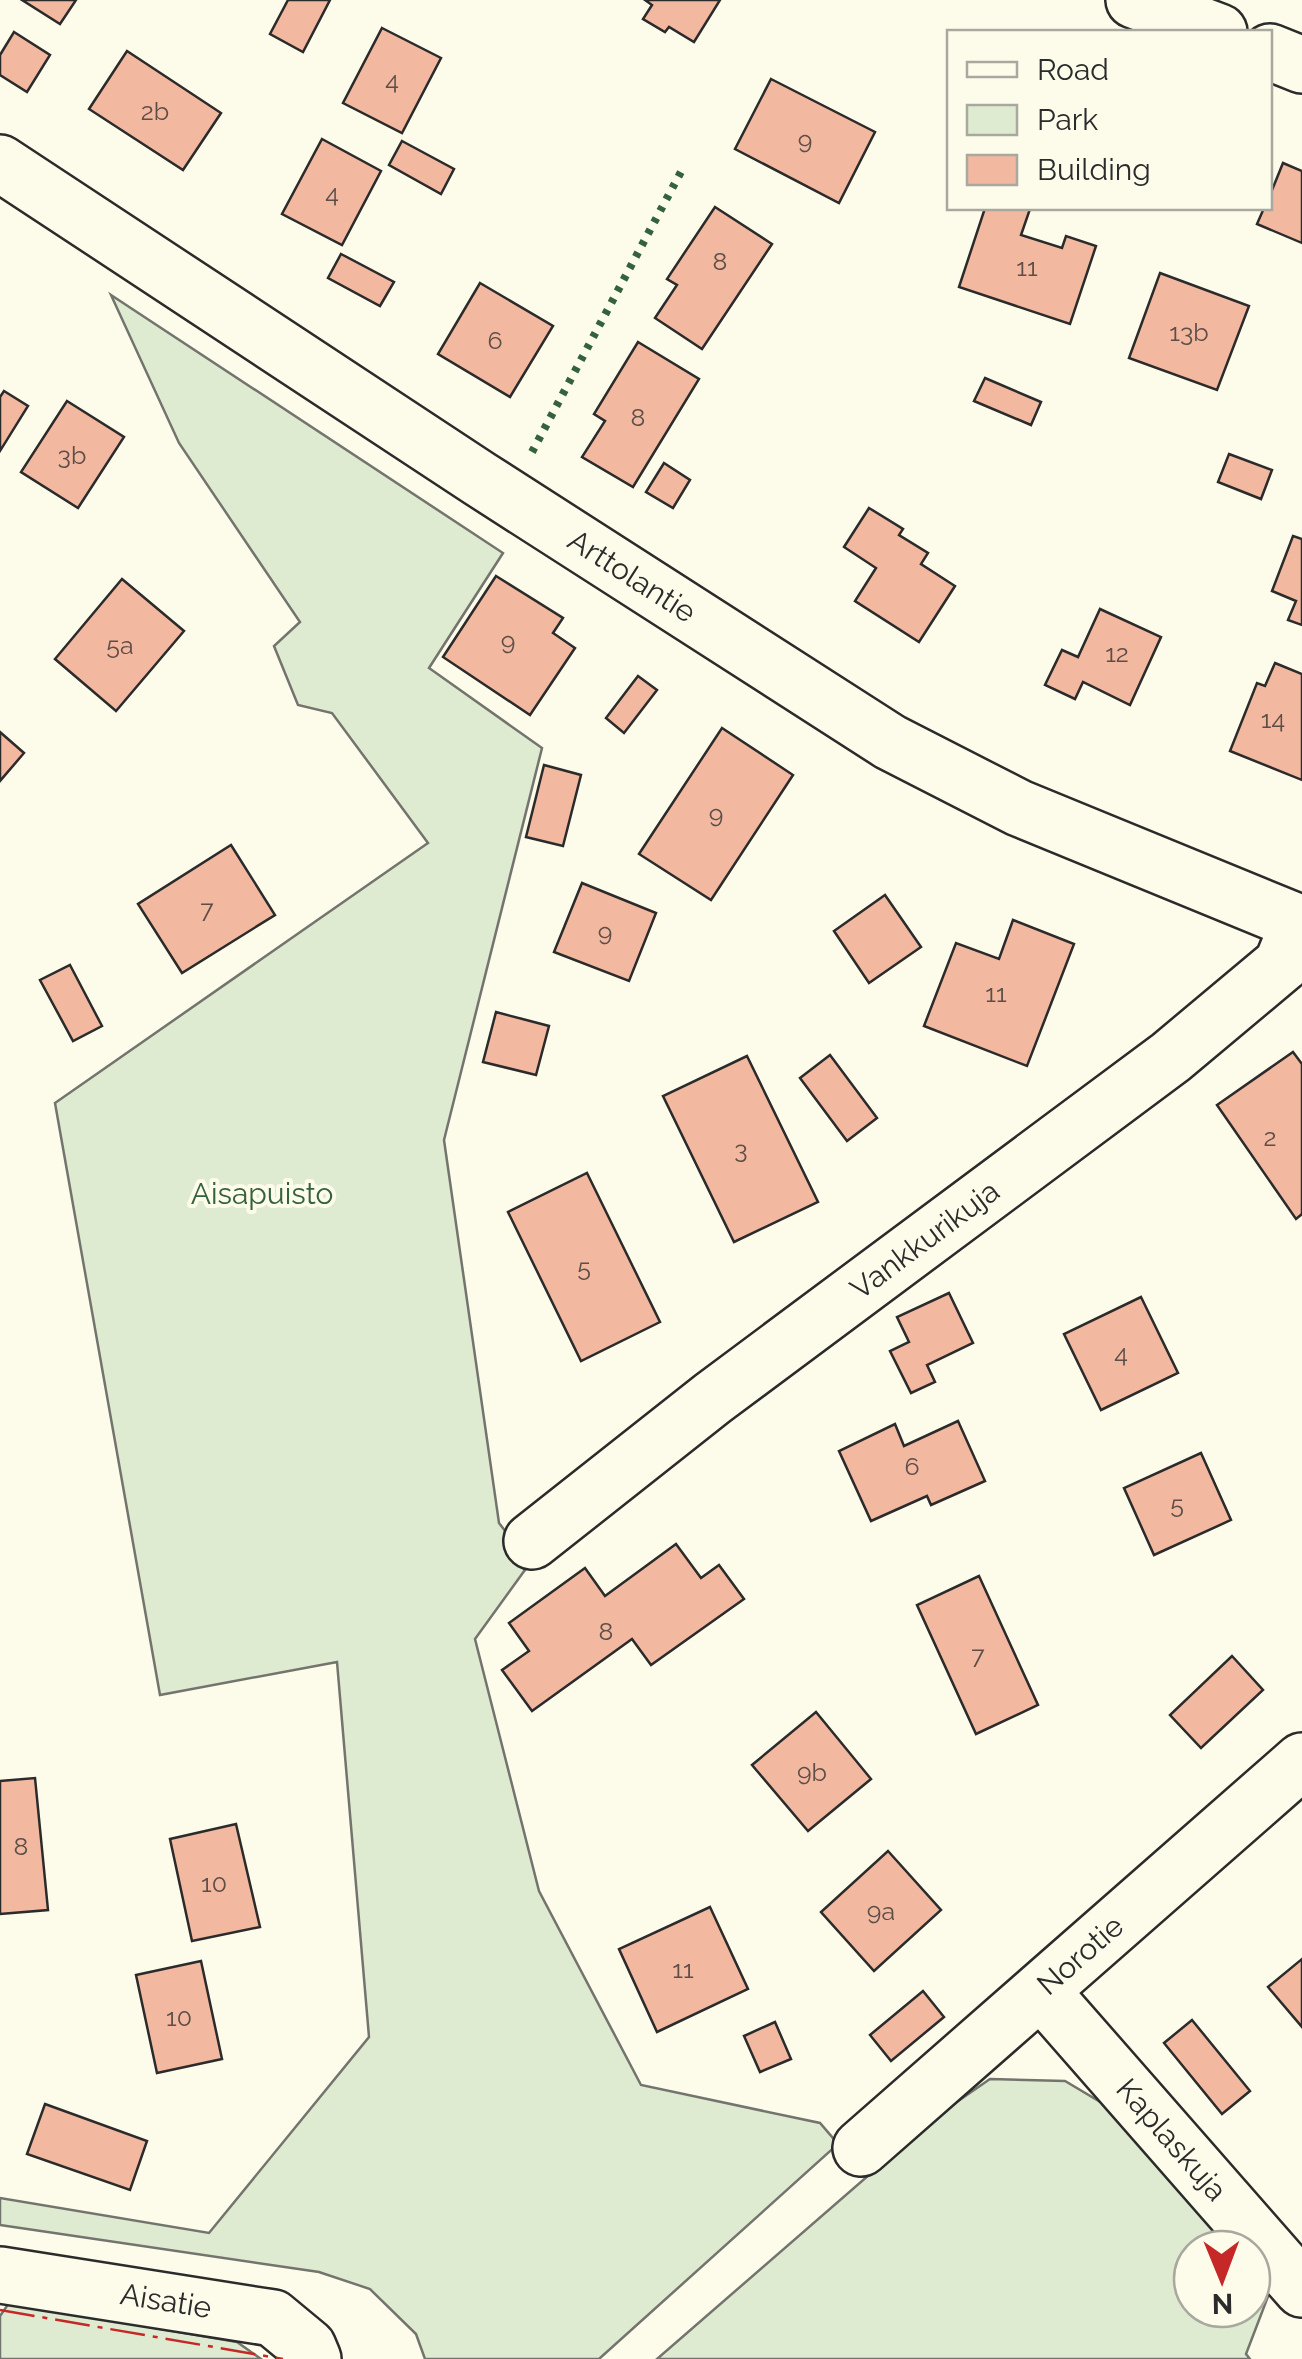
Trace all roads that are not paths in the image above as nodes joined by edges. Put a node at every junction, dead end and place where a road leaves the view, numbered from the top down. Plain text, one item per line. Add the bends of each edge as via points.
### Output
1 (1134, 0) edge
2 (1214, 30) edge
3 (1272, 53) edge
4 (1302, 64) edge
5 (0, 163) edge
6 (1301, 923) edge
7 (532, 1541) dead end
8 (1302, 1760) edge
9 (1041, 1991) junction
10 (861, 2148) dead end
11 (0, 2275) edge
12 (1302, 2289) edge
13 (313, 2359) edge

1 - 2 street
3 - 4 street
5 - 6 street, Arttolantie via 890,742 1019,808
6 - 7 street, Vankkurikuja via 1282,964 1171,1056
8 - 9 street, Norotie
9 - 10 street, Norotie
9 - 12 street, Kaplaskuja
11 - 13 street, Aisatie via 273,2318 308,2346

